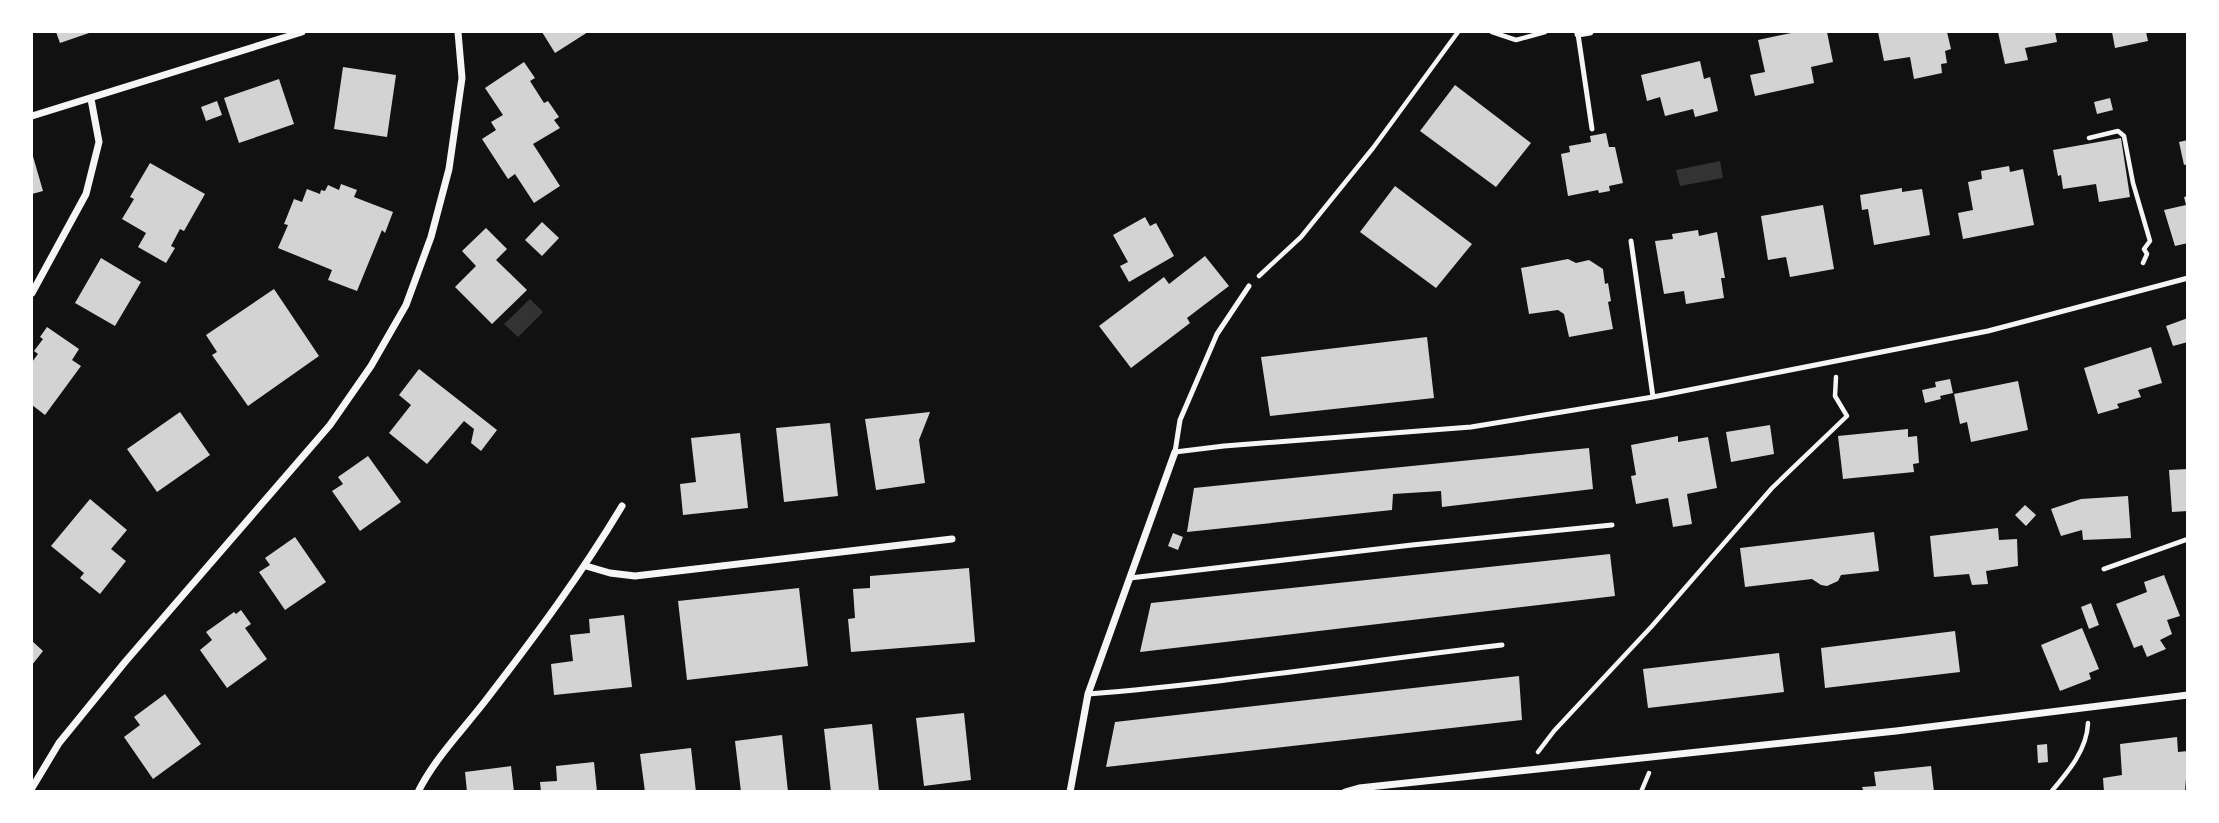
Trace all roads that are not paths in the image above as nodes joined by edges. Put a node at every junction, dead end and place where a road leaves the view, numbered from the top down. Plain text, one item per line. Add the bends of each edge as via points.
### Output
1 (297, 32) edge
2 (302, 32) edge
3 (458, 32) edge
4 (1590, 32) edge
5 (1578, 34) joint
6 (91, 99) junction
7 (32, 116) edge
8 (1592, 128) dead end
9 (1631, 241) dead end
10 (2188, 278) edge
11 (1248, 286) road end
12 (32, 293) edge
13 (1653, 397) junction
14 (1175, 452) junction
15 (622, 506) dead end
16 (1612, 526) dead end
17 (952, 539) dead end
18 (2188, 539) edge
19 (586, 566) junction
20 (2104, 569) dead end
21 (1130, 578) junction
22 (1502, 645) dead end
23 (1088, 694) junction
24 (2188, 695) edge
25 (32, 788) edge
26 (418, 792) edge
27 (1070, 792) edge
28 (1345, 792) edge

1 - 2 street
1 - 6 street
3 - 25 street via 462,78 449,169 406,305 330,425 109,682 59,743
4 - 5 street
5 - 8 lane
6 - 7 street
6 - 12 street via 99,142 86,194
9 - 13 lane
10 - 13 lane via 1988,331
11 - 14 lane via 1217,334 1180,420
13 - 14 lane via 1471,427
14 - 21 street
15 - 19 street
16 - 21 lane
17 - 19 street via 635,576
18 - 20 lane
19 - 26 street
21 - 23 street
22 - 23 lane
23 - 27 street
24 - 28 street

